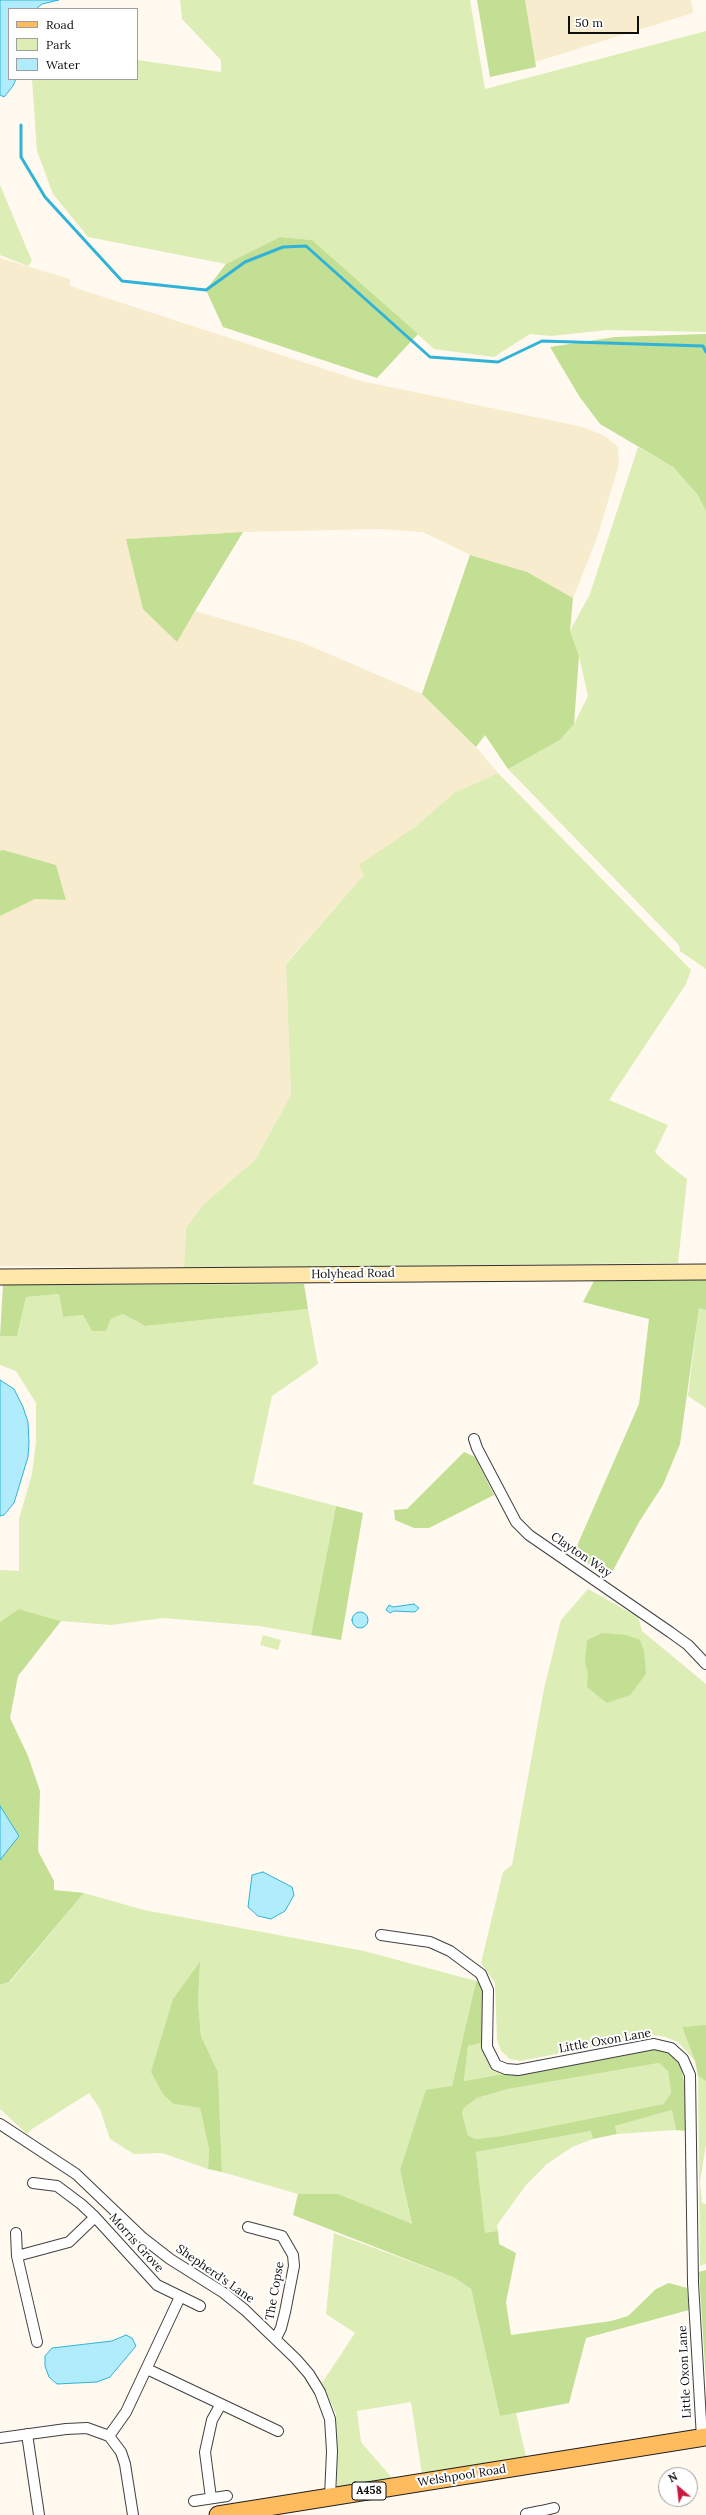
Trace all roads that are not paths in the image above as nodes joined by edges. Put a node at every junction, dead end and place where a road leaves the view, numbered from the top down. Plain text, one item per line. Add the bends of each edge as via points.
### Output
1 (706, 1272) edge
2 (0, 1277) edge
3 (474, 1439) dead end
4 (706, 1664) edge
5 (381, 1935) dead end
6 (0, 2124) edge
7 (33, 2183) dead end
8 (95, 2217) junction
9 (248, 2227) dead end
10 (16, 2233) dead end
11 (17, 2256) junction
12 (180, 2297) junction
13 (200, 2306) dead end
14 (276, 2338) junction
15 (37, 2342) dead end
16 (147, 2369) junction
17 (221, 2404) junction
18 (278, 2431) dead end
19 (27, 2434) junction
20 (109, 2436) junction
21 (0, 2438) edge
22 (704, 2438) edge
23 (227, 2496) dead end
24 (330, 2497) junction
25 (211, 2498) junction
26 (194, 2501) dead end
27 (554, 2508) dead end
28 (541, 2513) edge
29 (526, 2514) edge
30 (39, 2515) edge
31 (133, 2515) edge
32 (218, 2515) edge

1 - 2 main road, Holyhead Road
3 - 4 street, Clayton Way via 476,1448 516,1522 529,1535 688,1645
5 - 22 street, Little Oxon Lane via 430,1942 450,1951 481,1974 488,1990 487,2047 496,2066 518,2070 654,2044 671,2048 683,2059 690,2075 693,2282
6 - 14 street, Shepherd's Lane via 76,2174 142,2238 224,2293
7 - 8 street, Morris Grove via 57,2186
8 - 11 street, Morris Grove via 69,2242
8 - 12 street, Morris Grove via 157,2284
9 - 14 street, The Copse via 282,2236 294,2255 285,2312
10 - 11 street
11 - 15 street
12 - 13 street, Morris Grove
12 - 16 street
14 - 24 street, Shepherd's Lane via 309,2374 326,2405 332,2433
16 - 17 street
16 - 20 street via 126,2412
17 - 18 street
17 - 25 street via 212,2420 205,2452
19 - 20 street via 87,2428
19 - 21 street
19 - 30 street
20 - 31 street via 121,2452 125,2464
22 - 24 main road, Welshpool Road / A458
23 - 25 street
24 - 32 main road, Welshpool Road / A458
25 - 26 street
27 - 28 street
28 - 29 street

